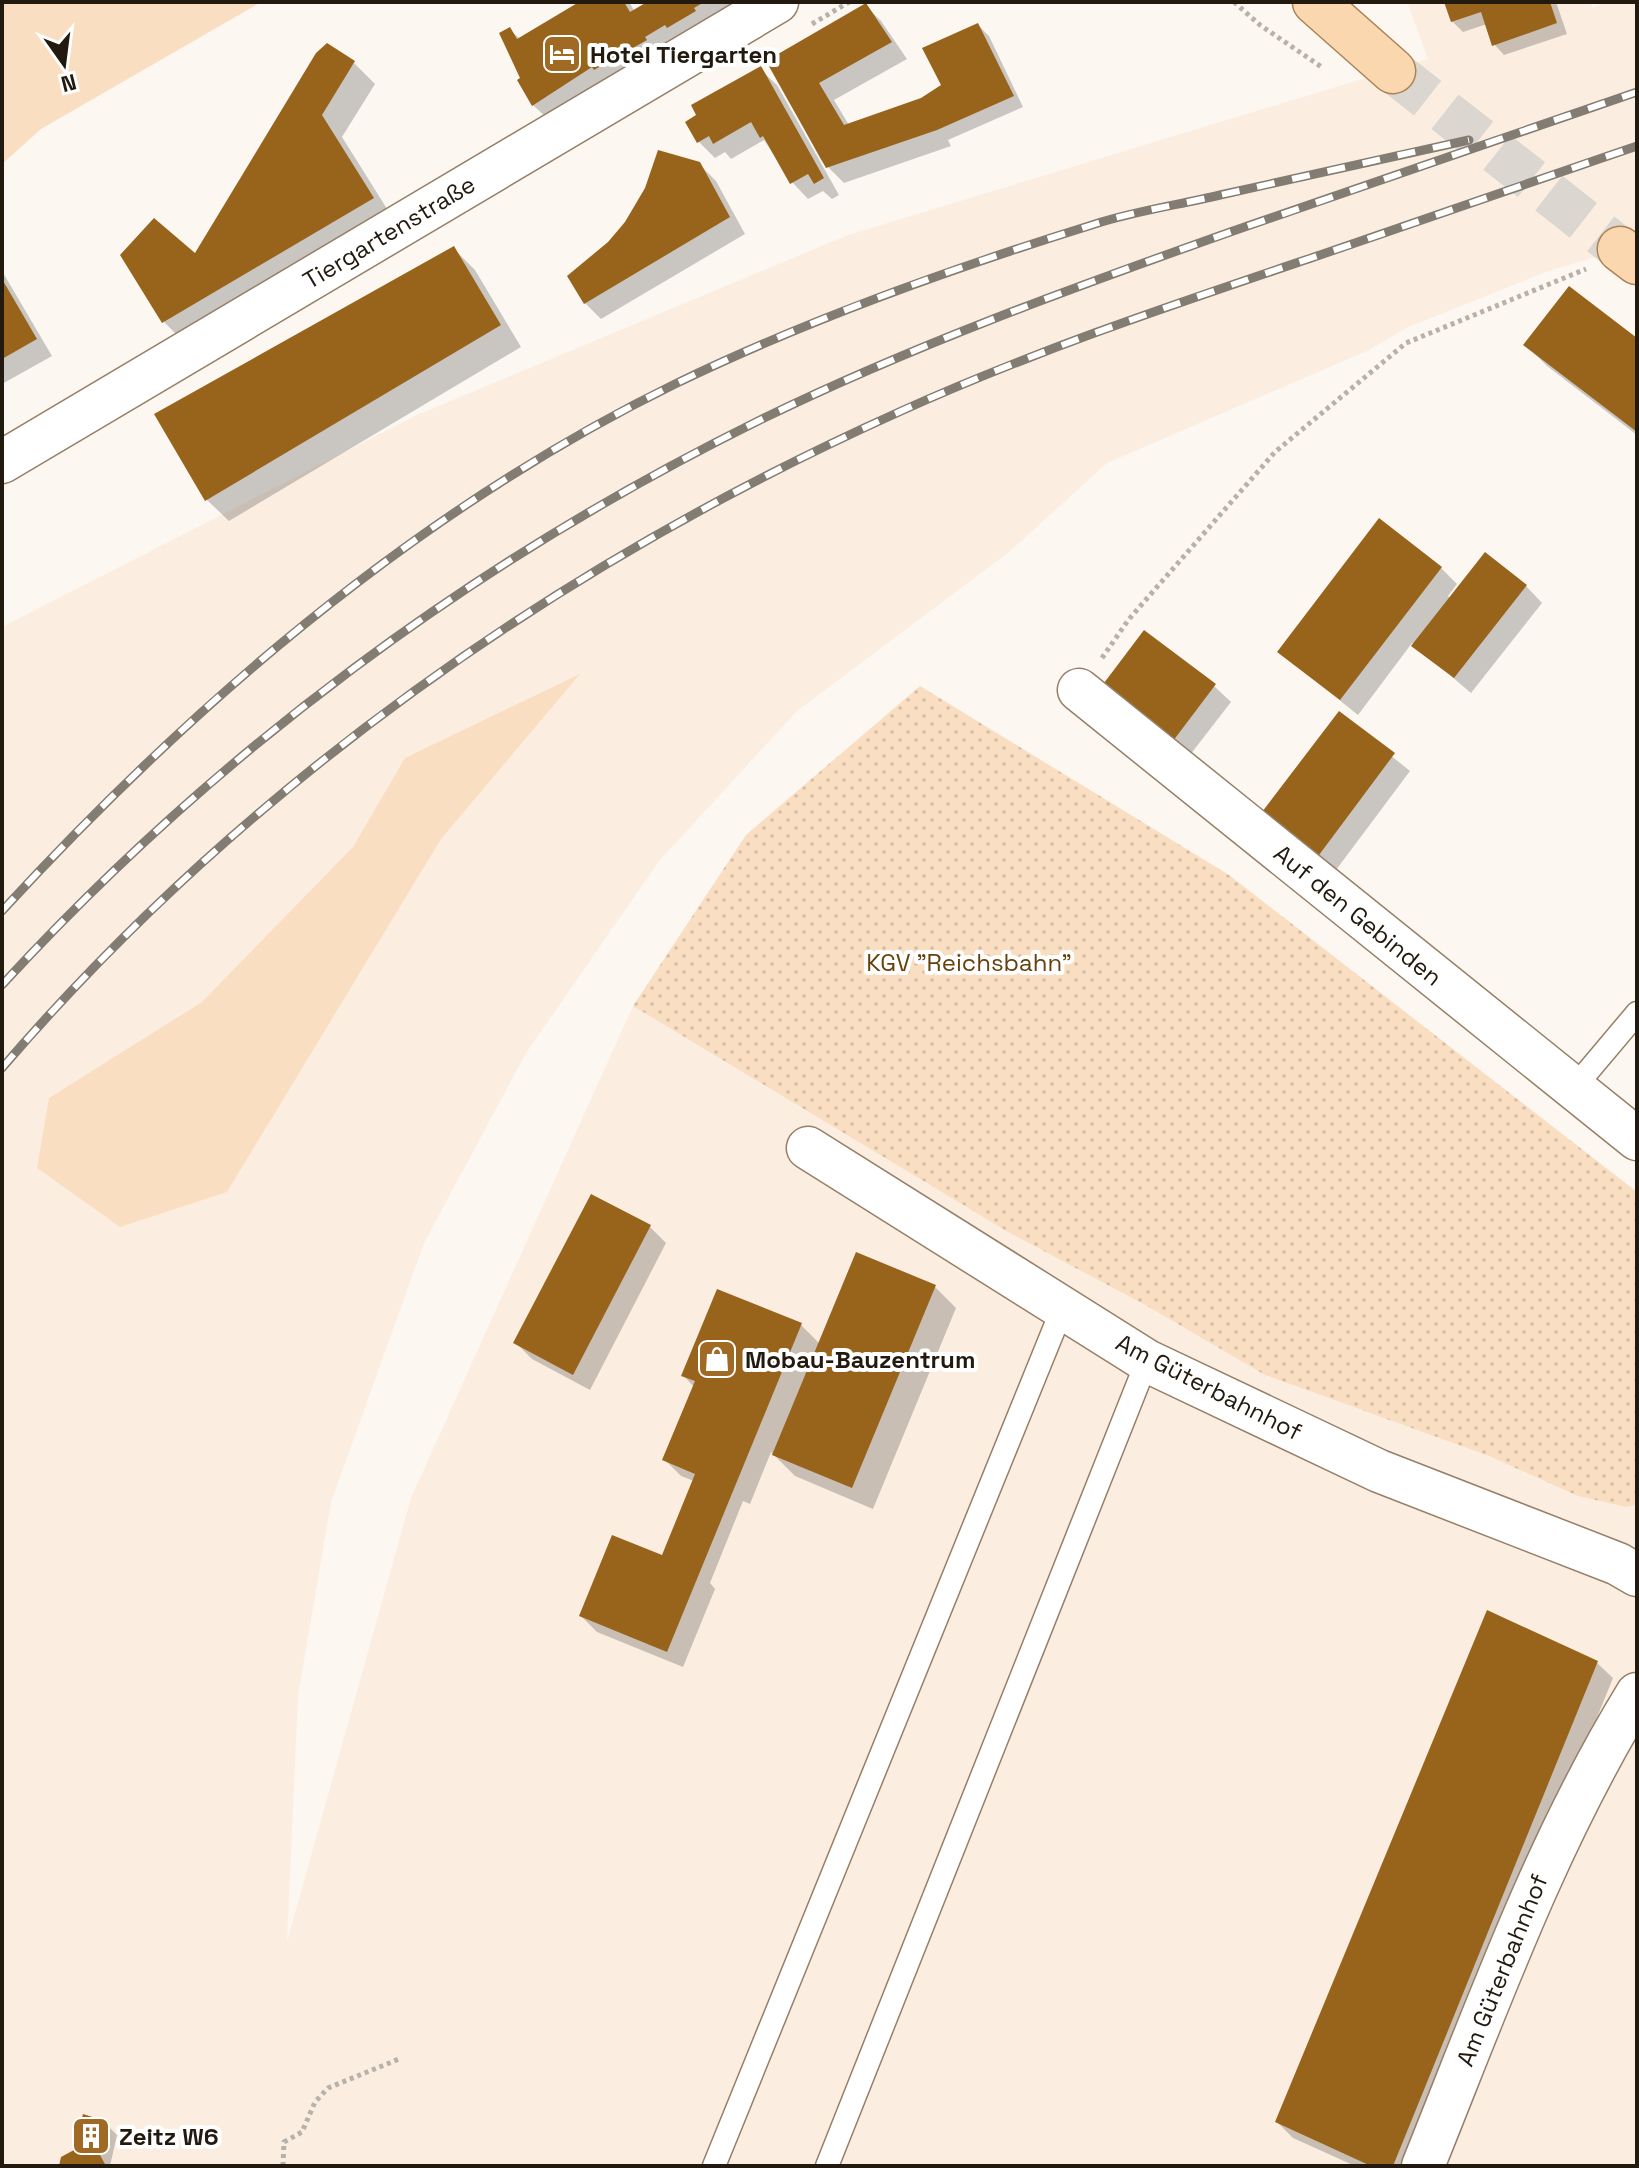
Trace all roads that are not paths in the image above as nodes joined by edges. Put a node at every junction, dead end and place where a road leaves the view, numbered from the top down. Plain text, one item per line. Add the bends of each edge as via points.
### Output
1 (777, 2) edge
2 (1315, 2) edge
3 (1393, 71) tunnel mouth
4 (2, 462) edge
5 (1079, 690) road end
6 (1637, 1013) edge
7 (1573, 1089) junction
8 (1637, 1139) edge
9 (808, 1148) dead end
10 (1063, 1307) junction
11 (1147, 1361) junction
12 (1637, 1575) edge
13 (1637, 1694) edge
14 (714, 2166) edge
15 (827, 2166) edge
16 (1423, 2166) edge

1 - 4 street, Tiergartenstraße
2 - 3 main road
5 - 7 street, Auf den Gebinden
6 - 7 lane
7 - 8 street, Auf den Gebinden
9 - 10 street, Am Güterbahnhof
10 - 11 street, Am Güterbahnhof
10 - 14 lane
11 - 12 street, Am Güterbahnhof via 1379,1471
11 - 15 lane
13 - 16 street, Am Güterbahnhof via 1548,1855

